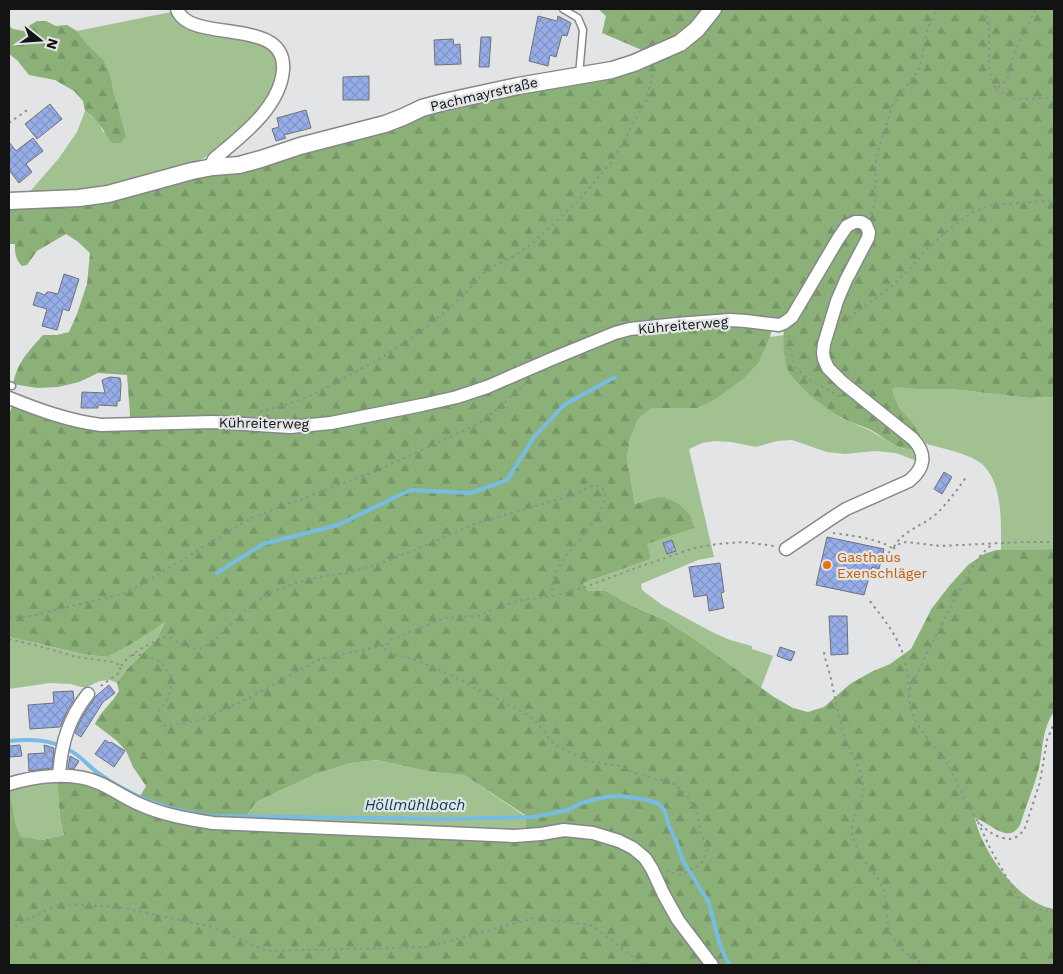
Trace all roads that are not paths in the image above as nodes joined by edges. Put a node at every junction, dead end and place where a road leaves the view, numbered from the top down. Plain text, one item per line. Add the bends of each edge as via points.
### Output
1 (177, 9) edge
2 (563, 9) edge
3 (713, 9) edge
4 (579, 75) junction
5 (213, 167) junction
6 (9, 202) edge
7 (10, 389) edge
8 (786, 549) road end
9 (88, 694) road end
10 (59, 776) junction
11 (9, 784) edge
12 (712, 965) edge

1 - 5 street via 183,18 195,24 256,36 268,42 281,53 284,63 278,90 269,105 257,121 214,159
2 - 4 lane via 578,18 583,30
3 - 4 street, Pachmayrstraße via 680,43 612,70
4 - 5 street, Pachmayrstraße via 444,102 384,124 261,159
5 - 6 street, Pachmayrstraße via 108,194
7 - 8 street, Kühreiterweg via 58,416 101,425 205,422 307,426 386,413 487,388 630,329 730,320 774,325 784,323 792,316 847,226 861,222 869,232 868,238 837,301 824,344 824,359 842,382 913,439 921,450 922,465 909,481 846,509
9 - 10 street via 70,722
10 - 11 street
10 - 12 street via 90,780 152,809 213,823 514,836 564,830 607,836 633,848 645,858 678,920

